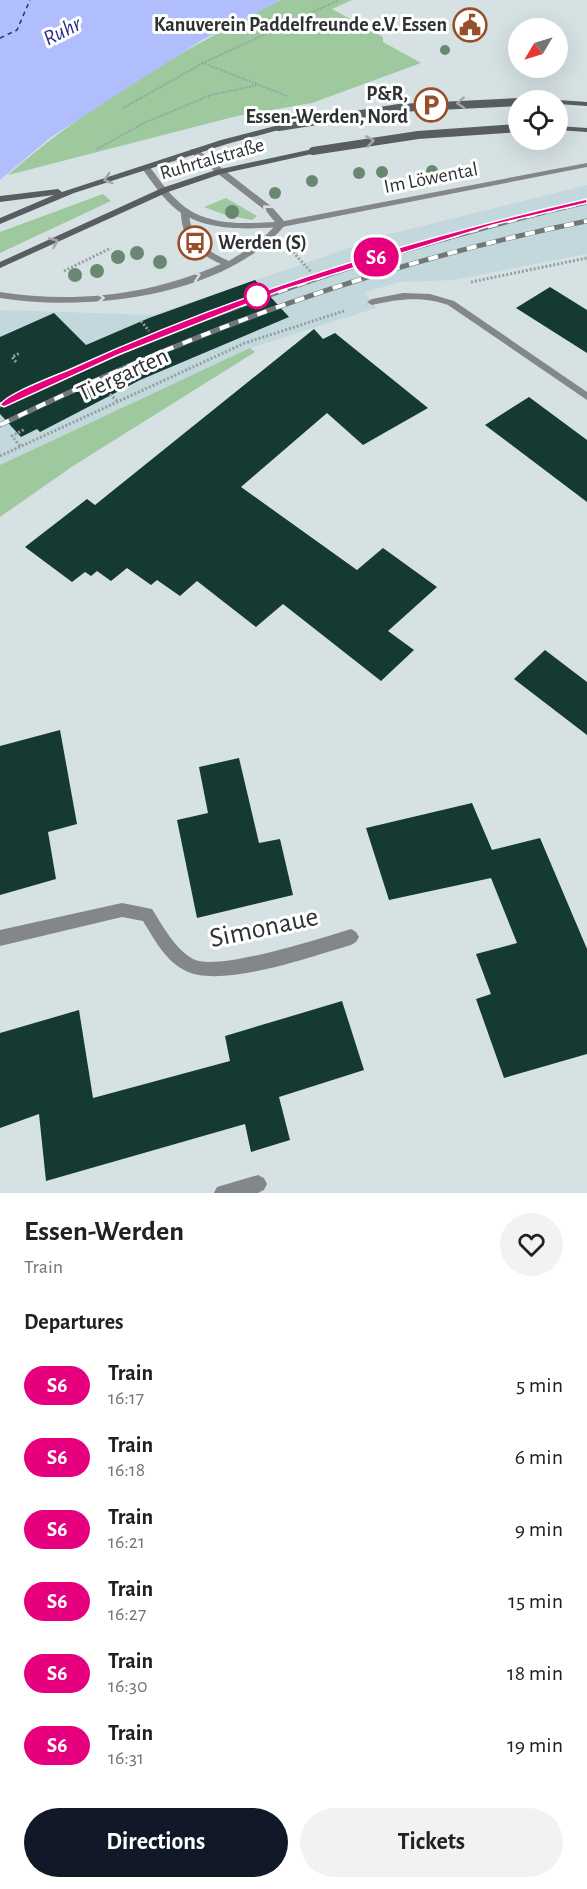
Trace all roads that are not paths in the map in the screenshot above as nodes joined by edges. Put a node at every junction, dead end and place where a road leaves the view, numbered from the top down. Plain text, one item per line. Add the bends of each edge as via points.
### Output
1 (508, 102) edge
2 (568, 103) edge
3 (587, 104) edge
4 (508, 129) edge
5 (568, 129) edge
6 (587, 130) edge
7 (194, 151) junction
8 (587, 165) edge
9 (145, 167) junction
10 (219, 172) junction
11 (165, 190) junction
12 (71, 191) junction
13 (0, 199) edge
14 (185, 212) junction
15 (0, 220) edge
16 (282, 224) junction
17 (229, 264) junction
18 (0, 265) edge
19 (0, 295) edge
20 (372, 302) road end
21 (587, 397) edge
22 (351, 937) dead end
23 (0, 938) edge
24 (258, 1184) dead end
25 (223, 1193) edge

1 -> 7 main road, Ruhrtalstraße, bridge via 387,108 279,127
2 - 3 main road
10 -> 4 main road, Ruhrtalstraße, bridge via 407,136
5 - 6 main road
7 - 9 main road, Ruhrtalstraße
7 - 10 street
8 - 16 street, Im Löwental
9 - 11 street
9 -> 12 main road, Ruhrtalstraße
10 - 11 main road, Ruhrtalstraße
16 -> 10 street via 269,209
11 - 14 street
18 -> 11 main road, Ruhrtalstraße
12 - 13 main road
12 - 15 main road, Ruhrtalstraße
14 - 16 street, Im Löwental via 225,224
14 - 17 street via 184,224 195,243
16 - 17 street via 260,246
19 -> 17 street via 55,300 140,294
20 - 21 street via 430,294 451,303
22 - 23 street, Simonaue via 228,968 198,969 173,953 147,914 122,910
24 - 25 street

